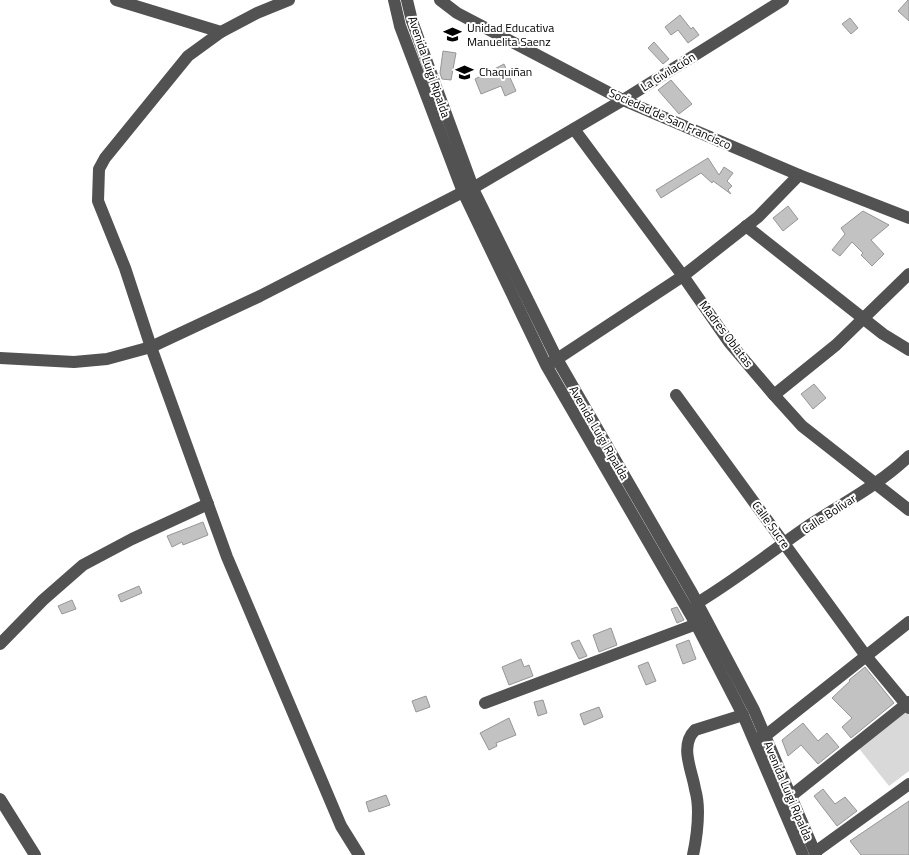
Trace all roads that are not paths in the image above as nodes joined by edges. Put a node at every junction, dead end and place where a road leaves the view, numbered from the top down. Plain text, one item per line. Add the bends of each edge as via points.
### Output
1 (116, 0) edge
2 (289, 0) edge
3 (394, 0) edge
4 (407, 0) edge
5 (440, 0) edge
6 (783, 0) edge
7 (221, 32) junction
8 (622, 100) junction
9 (574, 129) junction
10 (799, 175) junction
11 (468, 190) junction
12 (908, 216) edge
13 (746, 226) junction
14 (909, 274) edge
15 (683, 276) junction
16 (863, 318) junction
17 (151, 347) junction
18 (909, 350) edge
19 (0, 358) edge
20 (552, 362) junction
21 (676, 395) dead end
22 (774, 395) junction
23 (909, 456) edge
24 (876, 483) junction
25 (208, 504) junction
26 (909, 510) edge
27 (784, 544) junction
28 (697, 603) junction
29 (701, 622) junction
30 (909, 622) edge
31 (0, 644) edge
32 (866, 656) junction
33 (486, 703) dead end
34 (908, 705) edge
35 (743, 715) junction
36 (760, 738) junction
37 (909, 784) edge
38 (791, 796) junction
39 (0, 798) edge
40 (811, 854) edge
41 (35, 855) edge
42 (359, 855) edge
43 (694, 855) edge

1 - 7 street
2 - 7 street
3 - 11 street, Avenida Luigi Ripalda via 400,26
4 - 11 street, Avenida Luigi Ripalda
5 - 8 street, Sociedad de San Francisco via 457,13
6 - 8 street, La Civilación
7 - 17 street via 188,56 99,169 98,200 126,268
8 - 9 street, La Civilación
8 - 10 street, Sociedad de San Francisco
9 - 11 street, La Civilación
9 - 15 street, Madres Oblatas
10 - 12 street, Sociedad de San Francisco
10 - 13 street
11 - 17 street, La Civilación via 260,296
11 - 20 street, Avenida Luigi Ripalda
13 - 15 street
13 - 16 street
14 - 16 street
15 - 20 street
15 - 22 street, Madres Oblatas via 729,342
16 - 18 street
16 - 22 street via 836,345
17 - 19 street, La Civilación via 107,359 74,362
17 - 25 street
20 - 28 street, Avenida Luigi Ripalda
20 - 29 street, Avenida Luigi Ripalda
21 - 27 street, Calle Sucre
22 - 24 street, Madres Oblatas via 802,426
23 - 24 street, Calle Bolívar
24 - 26 street, Madres Oblatas
24 - 27 street, Calle Bolívar
25 - 31 street via 83,566 43,600
25 - 42 street via 227,557 341,826
27 - 28 street, Calle Bolívar
27 - 32 street, Calle Sucre
28 - 29 street, Avenida Luigi Ripalda
29 - 33 street
29 - 35 street, Avenida Luigi Ripalda
29 - 36 street, Avenida Luigi Ripalda via 754,710
30 - 32 street
32 - 34 street, Calle Sucre
32 - 36 street
34 - 38 street
35 - 36 street, Avenida Luigi Ripalda
35 - 43 street via 695,730 690,735 687,753 698,812
36 - 38 street, Avenida Luigi Ripalda
36 - 40 street, Avenida Luigi Ripalda
37 - 40 street
38 - 40 street, Avenida Luigi Ripalda
39 - 41 street

